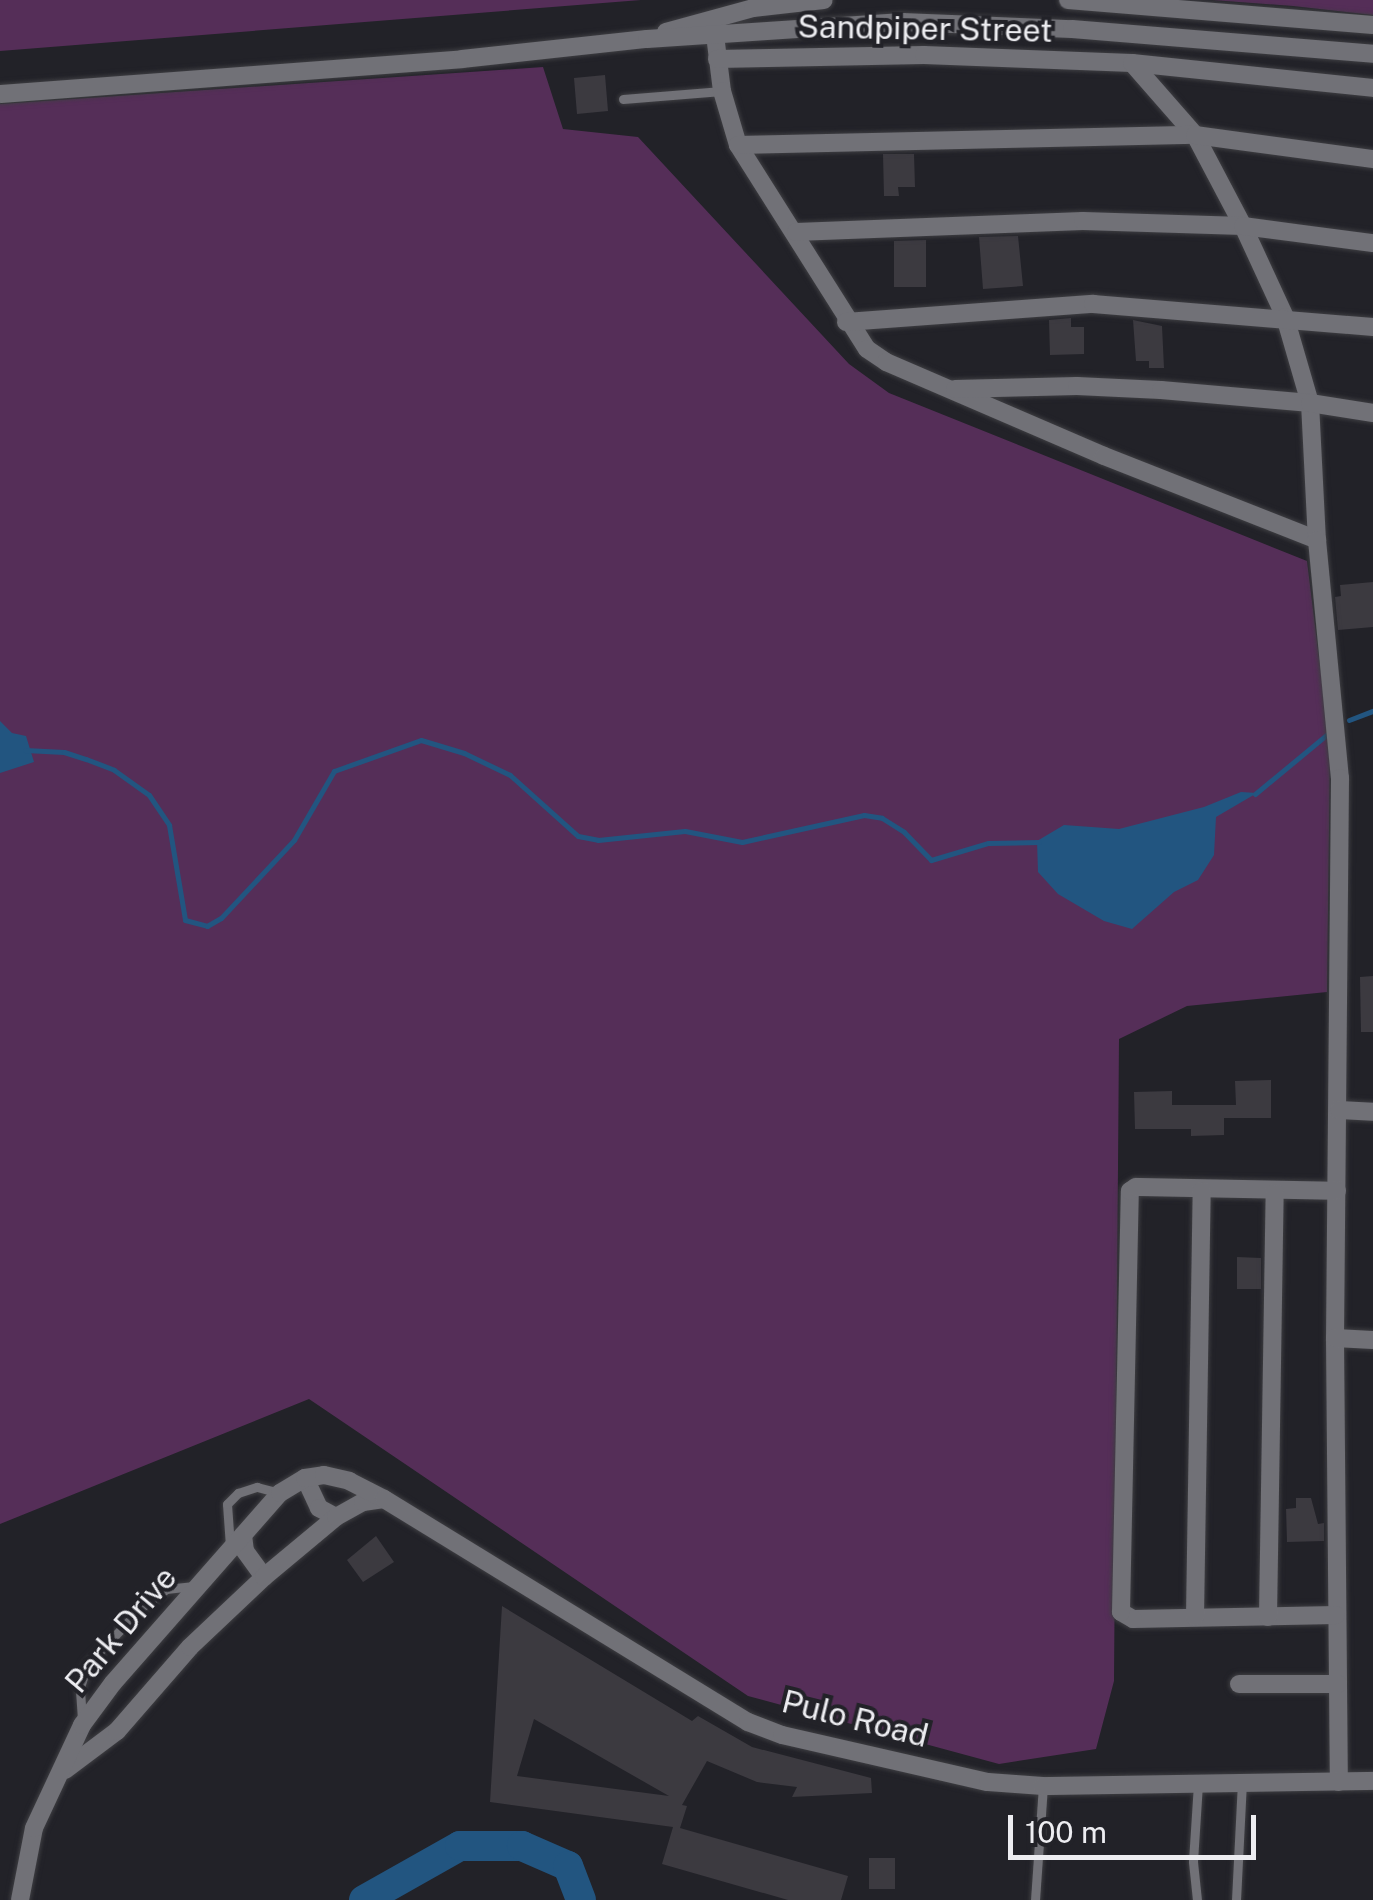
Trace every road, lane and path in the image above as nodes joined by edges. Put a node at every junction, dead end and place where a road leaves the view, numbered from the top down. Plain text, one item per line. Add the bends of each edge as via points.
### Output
1 (824, 0) edge
2 (1068, 0) edge
3 (1149, 6) junction
4 (1373, 25) edge
5 (715, 35) junction
6 (1144, 35) junction
7 (647, 39) junction
8 (1373, 54) edge
9 (717, 59) junction
10 (1132, 63) junction
11 (1373, 88) edge
12 (722, 92) junction
13 (0, 94) edge
14 (624, 99) dead end
15 (1195, 135) junction
16 (738, 144) junction
17 (1373, 159) edge
18 (1243, 226) junction
19 (796, 232) junction
20 (1373, 243) edge
21 (1285, 317) junction
22 (846, 322) junction
23 (1373, 327) edge
24 (950, 390) junction
25 (1310, 402) junction
26 (1373, 413) edge
27 (1317, 540) junction
28 (1339, 1110) junction
29 (1373, 1112) edge
30 (1202, 1191) junction
31 (1337, 1191) junction
32 (1275, 1193) junction
33 (1335, 1338) junction
34 (1373, 1340) edge
35 (305, 1478) junction
36 (280, 1493) junction
37 (384, 1499) junction
38 (336, 1517) junction
39 (237, 1540) junction
40 (264, 1578) junction
41 (197, 1585) junction
42 (1336, 1615) junction
43 (1195, 1617) junction
44 (1268, 1617) junction
45 (1240, 1684) dead end
46 (1338, 1684) junction
47 (82, 1724) junction
48 (61, 1773) junction
49 (1373, 1781) edge
50 (1339, 1782) junction
51 (1242, 1783) junction
52 (1198, 1784) junction
53 (1042, 1786) junction
54 (20, 1900) edge
55 (1036, 1900) edge
56 (1197, 1900) edge
57 (1236, 1900) edge

1 - 7 street via 753,8
2 - 3 street
3 - 4 street
3 - 6 street
5 - 6 street via 902,22
5 - 7 street
5 - 9 street
6 - 8 street
7 - 13 street
9 - 10 street, Sandpiper Street via 924,55
9 - 12 street
10 - 11 street, Sandpiper Street
10 - 15 street
12 - 14 lane
12 - 16 street
15 - 16 street
15 - 17 street
15 - 18 street
16 - 19 street
18 - 19 street via 1083,221
18 - 20 street
18 - 21 street
19 - 22 street
21 - 22 street via 1093,304
21 - 23 street
21 - 25 street
22 - 24 street via 886,362
24 - 25 street via 1077,386
24 - 27 street
25 - 26 street
25 - 27 street
27 - 28 street via 1340,778
28 - 29 street
28 - 31 street
30 - 32 street
30 - 43 street
30 - 43 street via 1130,1192 1121,1612 1133,1619
31 - 32 street
31 - 33 street
32 - 44 street
33 - 34 street
33 - 42 street
35 - 36 street, Park Drive
35 - 37 street via 349,1480
35 - 38 street via 318,1508
36 - 39 street, Park Drive
36 - 39 lane via 256,1487 227,1504
37 - 38 street, Park Drive
37 - 53 street, Pulo Road via 748,1722 988,1782
38 - 40 street, Park Drive
39 - 40 street
39 - 41 street, Park Drive
40 - 48 street, Park Drive via 190,1647 117,1731
41 - 47 street, Park Drive
41 - 47 lane via 166,1589 87,1665 80,1687
42 - 44 street
42 - 46 street
43 - 44 street
45 - 46 street
46 - 50 street
47 - 48 street, Park Drive
48 - 54 street, Park Drive via 34,1828
49 - 50 street, Pulo Road
50 - 51 street, Pulo Road
51 - 52 street, Pulo Road
51 - 57 lane
52 - 53 street, Pulo Road
52 - 56 lane
53 - 55 lane

